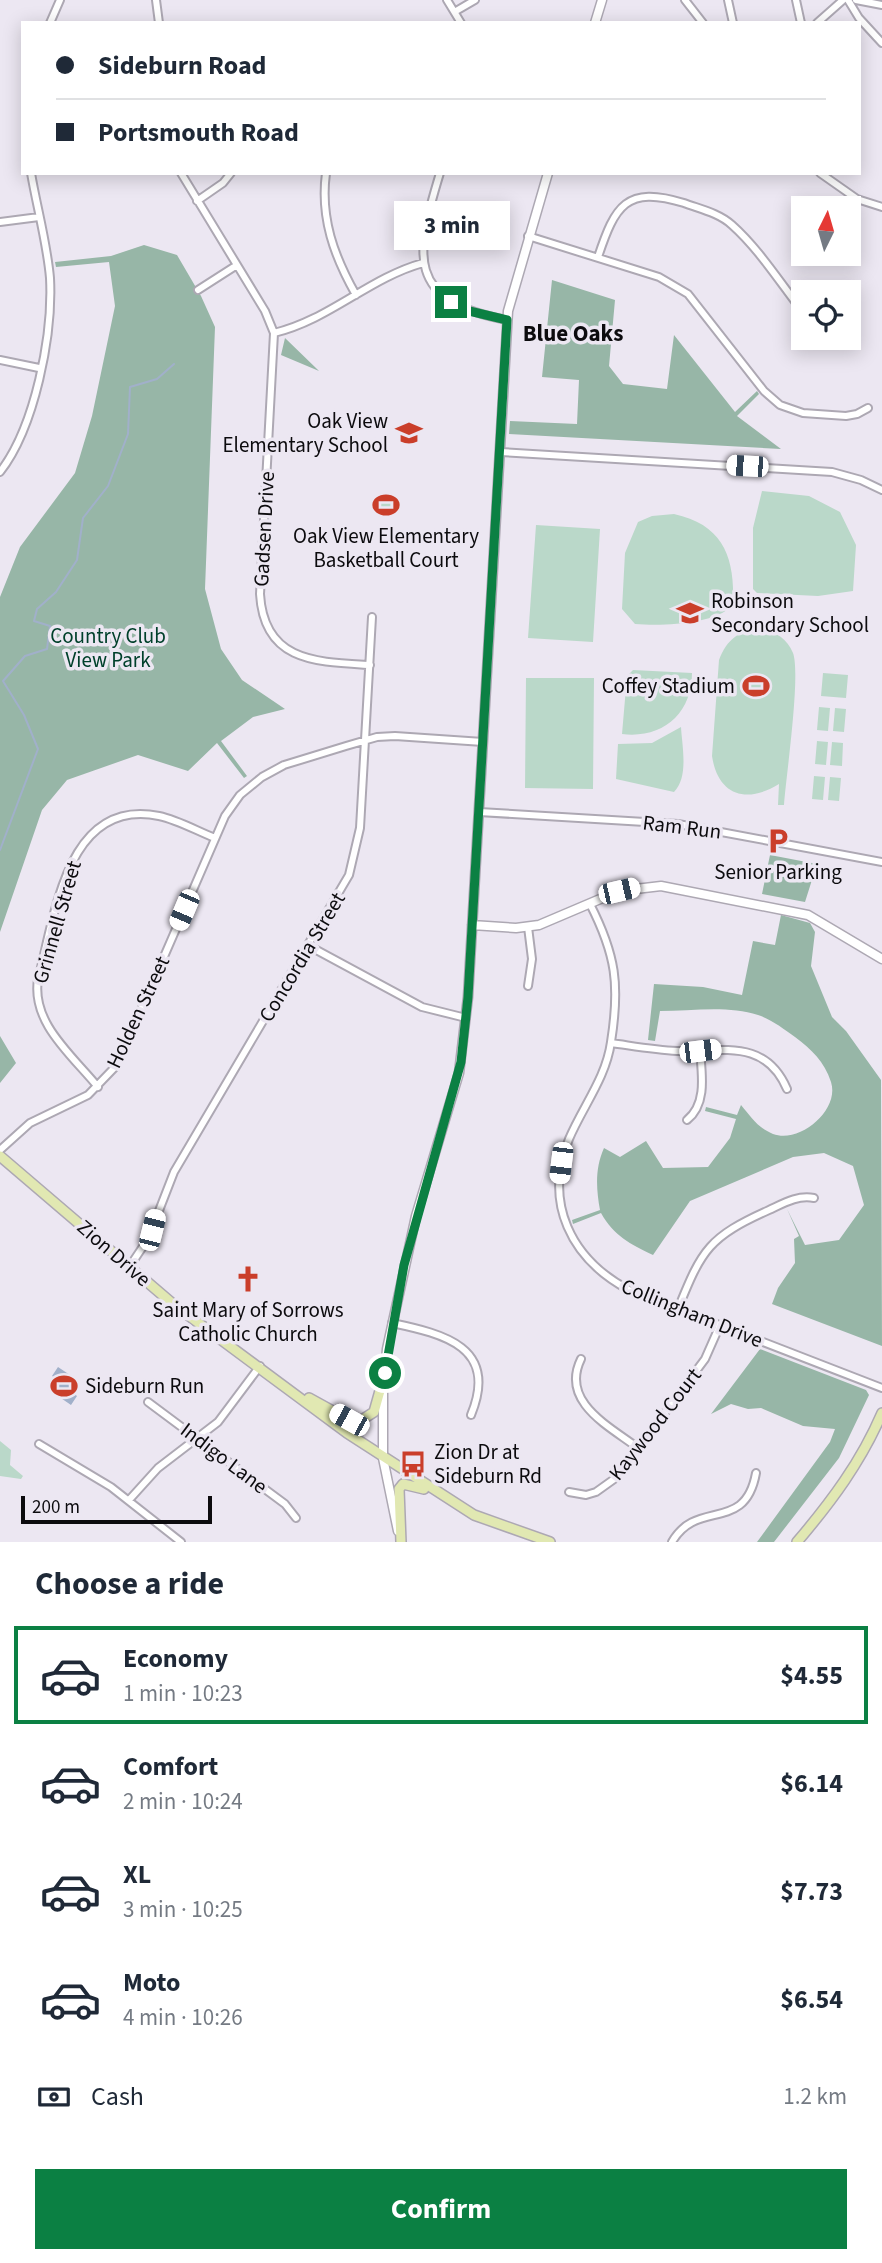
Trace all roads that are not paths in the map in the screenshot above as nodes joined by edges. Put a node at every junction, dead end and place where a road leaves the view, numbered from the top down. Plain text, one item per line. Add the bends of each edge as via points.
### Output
1 (60, 0) edge
2 (156, 0) edge
3 (447, 0) edge
4 (475, 0) edge
5 (602, 0) edge
6 (685, 0) edge
7 (728, 0) edge
8 (796, 0) edge
9 (845, 0) edge
10 (856, 0) edge
11 (882, 5) edge
12 (456, 11) junction
13 (51, 21) edge
14 (159, 21) edge
15 (460, 21) edge
16 (596, 21) edge
17 (701, 21) edge
18 (733, 21) edge
19 (801, 21) edge
20 (819, 21) edge
21 (882, 43) edge
22 (31, 175) edge
23 (181, 175) edge
24 (229, 175) edge
25 (326, 175) edge
26 (439, 175) edge
27 (547, 175) edge
28 (823, 175) edge
29 (197, 201) junction
30 (882, 207) edge
31 (39, 217) junction
32 (0, 222) edge
33 (528, 236) junction
34 (598, 257) junction
35 (423, 263) junction
36 (237, 265) junction
37 (198, 290) dead end
38 (356, 295) junction
39 (791, 297) edge
40 (507, 320) junction
41 (274, 333) junction
42 (0, 360) edge
43 (39, 368) junction
44 (869, 408) dead end
45 (500, 452) junction
46 (0, 472) edge
47 (882, 490) edge
48 (372, 617) dead end
49 (370, 665) junction
50 (365, 741) junction
51 (483, 742) junction
52 (479, 812) junction
53 (215, 838) junction
54 (882, 862) edge
55 (590, 904) junction
56 (472, 925) junction
57 (528, 927) junction
58 (309, 946) junction
59 (882, 959) edge
60 (528, 986) dead end
61 (466, 1018) junction
62 (611, 1043) junction
63 (700, 1051) junction
64 (98, 1087) junction
65 (787, 1089) dead end
66 (687, 1120) dead end
67 (0, 1150) edge
68 (0, 1156) edge
69 (814, 1198) dead end
70 (130, 1266) junction
71 (678, 1309) junction
72 (392, 1323) junction
73 (720, 1325) junction
74 (580, 1359) dead end
75 (260, 1366) junction
76 (385, 1373) junction
77 (283, 1384) junction
78 (882, 1388) edge
79 (148, 1402) dead end
80 (882, 1413) edge
81 (471, 1415) dead end
82 (196, 1437) junction
83 (39, 1444) dead end
84 (638, 1448) junction
85 (383, 1458) junction
86 (756, 1473) dead end
87 (569, 1492) dead end
88 (444, 1496) junction
89 (129, 1500) junction
90 (296, 1518) dead end
91 (181, 1542) edge
92 (401, 1542) edge
93 (550, 1542) edge
94 (672, 1542) edge
95 (797, 1542) edge

1 - 13 street
2 - 14 street
3 - 12 street
4 - 12 street
5 - 16 street
6 - 17 street
7 - 18 street
8 - 19 street
9 - 20 street
9 - 21 street
10 - 11 street
12 - 15 street
22 - 31 street
23 - 29 street, Gadsen Drive
24 - 29 street
25 - 38 street via 324,205 331,242
26 - 35 street via 422,233
27 - 33 street
28 - 30 street via 857,199
29 - 36 street, Gadsen Drive
31 - 32 street
31 - 43 street via 50,296
33 - 34 street
33 - 40 street
34 - 39 street via 618,209 636,198 661,196 733,225
34 - 44 street via 663,278 682,289 764,391 780,404 803,413 846,416
35 - 38 street via 390,274
35 - 40 street via 451,302
36 - 37 street
36 - 41 street, Gadsen Drive
38 - 41 street via 310,323
40 - 45 street
41 - 49 street, Gadsen Drive via 260,594 263,615 276,639 299,656
42 - 43 street
43 - 46 street via 26,424
45 - 47 street via 832,472
45 - 51 street
48 - 49 street, Concordia Street
49 - 50 street, Concordia Street
50 - 51 street, Holden Street via 395,736
50 - 53 street, Holden Street via 262,776 234,802
50 - 58 street, Concordia Street via 355,858
51 - 52 street
52 - 54 street, Ram Run via 678,824
52 - 56 street
53 - 64 street, Holden Street via 123,1054
53 - 64 street, Grinnell Street via 160,817 130,816 95,831 72,860 38,979 37,999 46,1024
55 - 57 street
55 - 59 street via 634,887 683,889 808,915
55 - 62 street, Collingham Drive via 614,959
56 - 57 street
56 - 61 street
57 - 60 street via 532,959
58 - 61 street via 422,1007
58 - 70 street, Concordia Street via 174,1172 148,1239
61 - 72 street via 459,1073 416,1216
62 - 63 street
62 - 71 street, Collingham Drive via 601,1077 561,1163 559,1192 565,1220 589,1262 609,1279
63 - 65 street via 729,1049 754,1055 778,1071
63 - 66 street via 701,1096
64 - 67 street, Holden Street via 30,1123
68 - 70 main road, Zion Drive
69 - 71 street via 796,1197 716,1238 697,1262
70 - 75 main road, Zion Drive via 173,1304
71 - 73 street, Collingham Drive
72 - 76 street
72 - 81 street via 441,1334 467,1351 479,1384
73 - 78 street, Collingham Drive
73 - 84 street, Kaywood Court via 705,1359
74 - 84 street via 575,1376 581,1401
75 - 77 main road, Zion Drive
75 - 82 street via 218,1422
76 - 77 main road via 374,1412 360,1422
76 - 85 street
77 - 85 main road, Zion Drive
79 - 82 street, Indigo Lane
80 - 95 main road via 859,1461
82 - 89 street
82 - 90 street, Indigo Lane via 285,1504
83 - 89 street
84 - 87 street, Kaywood Court via 603,1489 586,1495
85 - 88 main road, Zion Drive
85 - 92 street
86 - 94 street via 747,1500 730,1511 686,1524
88 - 92 main road via 403,1484 397,1497
88 - 93 main road, Zion Drive via 492,1524
89 - 91 street

